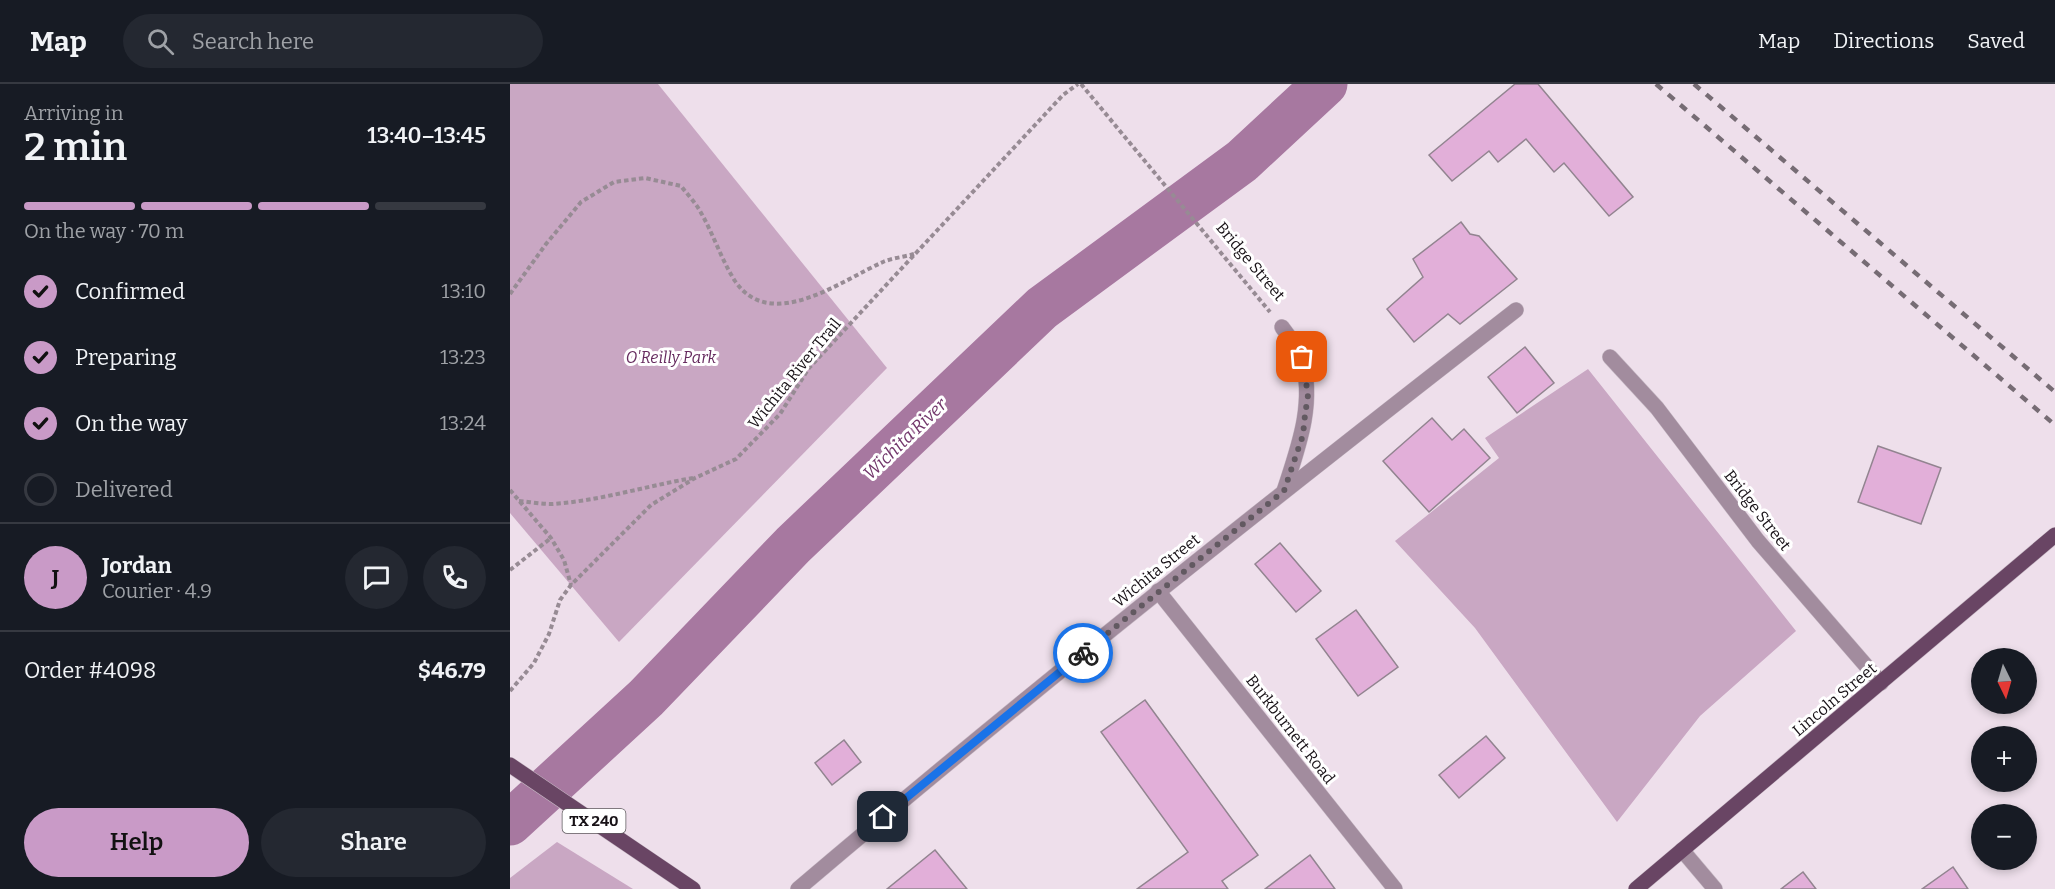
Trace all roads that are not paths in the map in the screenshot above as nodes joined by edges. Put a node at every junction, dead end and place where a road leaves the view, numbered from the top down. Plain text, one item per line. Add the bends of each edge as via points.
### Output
1 (1516, 310) dead end
2 (1282, 327) road end
3 (1610, 357) dead end
4 (1284, 491) junction
5 (2055, 535) edge
6 (1158, 591) junction
7 (1881, 683) junction
8 (510, 765) edge
9 (1682, 850) junction
10 (693, 889) edge
11 (798, 889) edge
12 (1395, 889) edge
13 (1636, 889) edge
14 (1715, 889) edge

1 - 4 street, Wichita Street
2 - 4 street, Bridge Street via 1302,357 1308,395 1303,435
3 - 7 street, Bridge Street via 1657,408 1758,541
4 - 6 street, Wichita Street
5 - 7 main road, Lincoln Street
6 - 11 street, Wichita Street
6 - 12 street, Burkburnett Road
7 - 9 main road, Lincoln Street
8 - 10 main road, TX 240
9 - 13 main road, Lincoln Street
9 - 14 street

